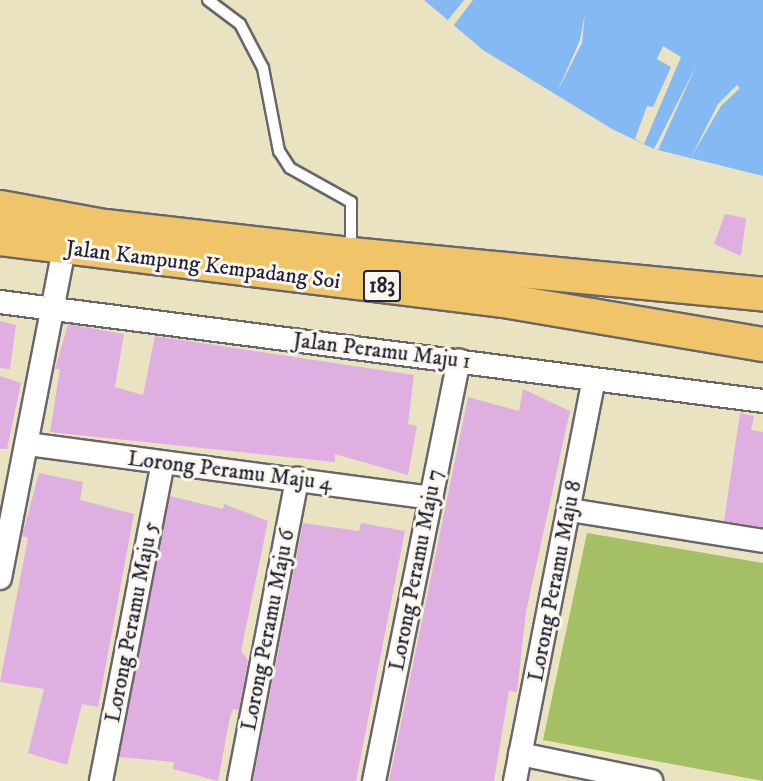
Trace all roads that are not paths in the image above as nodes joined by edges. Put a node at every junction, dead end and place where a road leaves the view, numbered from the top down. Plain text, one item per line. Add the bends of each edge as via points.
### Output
1 (208, 0) edge
2 (0, 207) edge
3 (0, 238) edge
4 (64, 249) junction
5 (351, 254) junction
6 (763, 294) edge
7 (0, 302) edge
8 (55, 307) junction
9 (763, 344) edge
10 (459, 360) junction
11 (594, 380) junction
12 (763, 401) edge
13 (28, 444) junction
14 (163, 463) junction
15 (297, 479) junction
16 (431, 498) junction
17 (570, 510) junction
18 (763, 541) edge
19 (0, 578) edge
20 (520, 754) junction
21 (101, 781) edge
22 (240, 781) edge
23 (374, 781) edge
24 (514, 781) edge
25 (651, 781) edge

1 - 5 lane via 240,24 263,68 279,151 290,168 351,202
2 - 5 highway, Jalan Kampung Kempadang Soi / 183 via 105,226
3 - 4 highway, Jalan Kampung Kempadang Soi / 183
4 - 8 street
4 - 9 highway, Jalan Kampung Kempadang Soi / 183 via 503,300
5 - 6 highway, Jalan Kampung Kempadang Soi / 183
7 - 8 street, Jalan Peramu Maju 1
8 - 10 street, Jalan Peramu Maju 1
8 - 13 street
10 - 11 street, Jalan Peramu Maju 1
10 - 16 street, Lorong Peramu Maju 7
11 - 12 street, Jalan Peramu Maju 1
11 - 17 street, Lorong Peramu Maju 8
13 - 14 street, Lorong Peramu Maju 4
13 - 19 street
14 - 15 street, Lorong Peramu Maju 4
14 - 21 street, Lorong Peramu Maju 5
15 - 16 street, Lorong Peramu Maju 4
15 - 22 street, Lorong Peramu Maju 6
16 - 23 street, Lorong Peramu Maju 7
17 - 18 street
17 - 20 street, Lorong Peramu Maju 8
20 - 24 street, Lorong Peramu Maju 8
20 - 25 street

